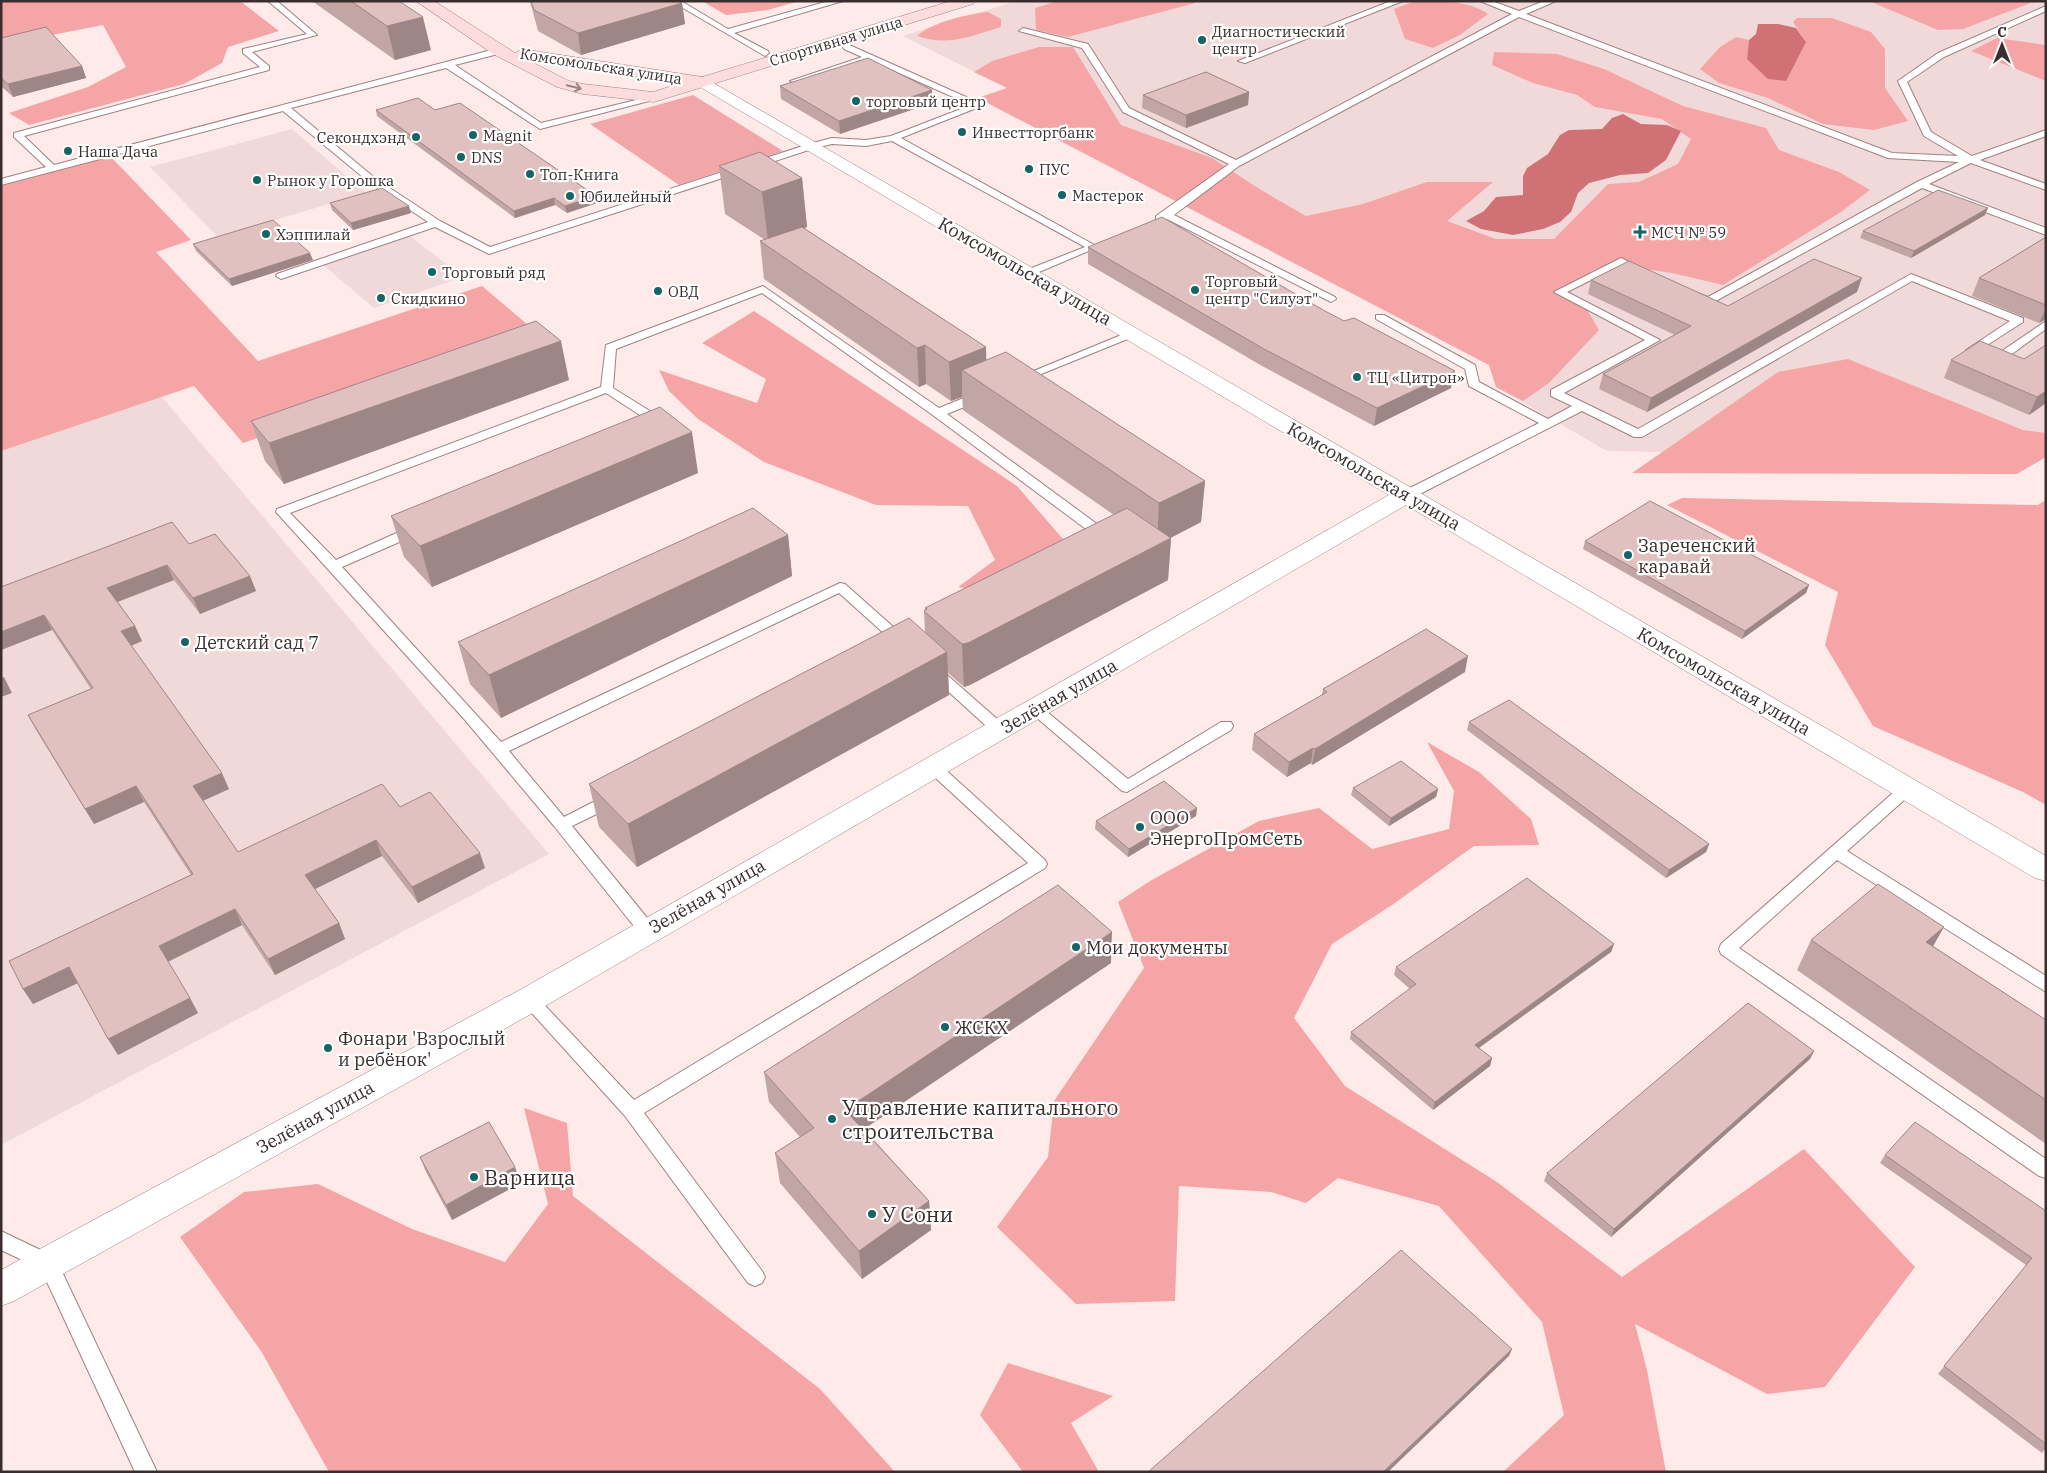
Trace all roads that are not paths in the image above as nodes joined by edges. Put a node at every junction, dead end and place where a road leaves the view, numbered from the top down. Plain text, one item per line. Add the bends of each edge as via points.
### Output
1 (289, 1) edge
2 (423, 1) edge
3 (674, 1) edge
4 (838, 1) edge
5 (968, 1) edge
6 (1399, 1) edge
7 (1484, 1) edge
8 (1552, 1) edge
9 (274, 3) edge
10 (2046, 8) edge
11 (1519, 14) junction
12 (1023, 31) dead end
13 (727, 32) junction
14 (847, 47) dead end
15 (499, 51) junction
16 (765, 53) dead end
17 (868, 58) junction
18 (1242, 62) dead end
19 (447, 64) junction
20 (583, 64) junction
21 (554, 80) junction
22 (794, 81) edge
23 (703, 82) junction
24 (654, 97) junction
25 (284, 107) junction
26 (2046, 133) edge
27 (893, 138) junction
28 (812, 146) junction
29 (1971, 160) junction
30 (1236, 164) junction
31 (52, 168) junction
32 (1, 182) edge
33 (1921, 184) junction
34 (2046, 187) edge
35 (1167, 215) junction
36 (1148, 223) edge
37 (436, 224) junction
38 (2046, 232) edge
39 (1028, 273) junction
40 (281, 276) dead end
41 (1656, 277) edge
42 (1682, 289) edge
43 (1331, 299) dead end
44 (1380, 317) dead end
45 (2046, 324) edge
46 (1131, 334) junction
47 (1010, 383) edge
48 (607, 389) junction
49 (992, 391) edge
50 (1582, 406) junction
51 (938, 413) junction
52 (1547, 424) junction
53 (644, 432) edge
54 (1407, 495) junction
55 (425, 526) edge
56 (1111, 551) edge
57 (334, 566) junction
58 (904, 656) edge
59 (920, 658) edge
60 (1035, 709) junction
61 (1226, 726) dead end
62 (1000, 730) junction
63 (498, 750) junction
64 (933, 767) junction
65 (1907, 788) junction
66 (626, 793) edge
67 (563, 824) junction
68 (1836, 852) junction
69 (2046, 870) edge
70 (647, 930) junction
71 (2046, 985) edge
72 (529, 1000) junction
73 (632, 1111) junction
74 (2046, 1170) edge
75 (1, 1240) edge
76 (48, 1263) junction
77 (755, 1277) dead end
78 (1, 1289) edge
79 (146, 1472) edge

1 - 9 lane
2 - 15 street, Комсомольская улица
3 - 13 lane
4 - 13 lane
5 - 23 street, Спортивная улица
6 - 18 lane
7 - 11 lane
8 - 11 lane
9 - 31 lane via 313,35 246,51 266,68 17,135
10 - 29 lane via 1941,54 1902,81 1927,134
11 - 29 lane via 1891,156
11 - 30 lane
12 - 30 lane via 1085,46 1126,110
13 - 16 lane
14 - 17 lane
15 - 19 lane
15 - 20 street, Комсомольская улица
15 - 21 street, Комсомольская улица
17 - 22 lane
17 - 27 lane via 979,105
19 - 24 lane via 540,126
19 - 25 lane
20 - 21 street via 558,70
20 - 23 street, Комсомольская улица
21 -> 24 street, Комсомольская улица via 583,90
23 - 24 street, Комсомольская улица
23 - 28 street, Комсомольская улица
25 - 31 lane
25 - 37 lane via 373,182
26 - 29 lane
27 - 28 lane via 866,143 832,141
27 - 39 lane via 1098,245
28 - 37 lane via 489,251
28 - 39 street, Комсомольская улица
29 - 33 lane
29 - 34 lane
30 - 35 lane
31 - 32 lane
33 - 38 lane
33 - 42 lane via 1708,301
35 - 36 lane
35 - 43 lane
37 - 40 lane
39 - 46 street, Комсомольская улица
41 - 50 lane via 1621,262 1559,292 1654,340 1555,393
44 - 52 lane via 1471,367 1473,384
45 - 50 lane via 1998,360 1972,350 2019,320 1911,278 1638,434
46 - 47 lane
46 - 54 street, Комсомольская улица
48 - 51 lane via 610,347 764,289
48 - 53 lane via 662,424
48 - 57 lane via 282,512
49 - 51 lane
50 - 52 lane
51 - 56 lane via 1119,547
52 - 54 lane
54 - 60 street, Зелёная улица
54 - 65 street, Комсомольская улица
55 - 57 lane
57 - 63 lane
58 - 63 lane via 912,651 840,586
59 - 62 lane
60 - 61 lane via 1127,787
60 - 62 street, Зелёная улица
62 - 64 street, Зелёная улица
63 - 67 lane
64 - 70 street, Зелёная улица
64 - 73 lane via 1039,864
65 - 68 lane
65 - 69 street, Комсомольская улица
66 - 67 lane
67 - 70 lane
68 - 71 lane
68 - 74 lane via 1727,949
70 - 72 street, Зелёная улица
72 - 73 lane
72 - 76 street, Зелёная улица
73 - 77 lane
75 - 76 lane
76 - 78 street, Зелёная улица
76 - 79 lane

